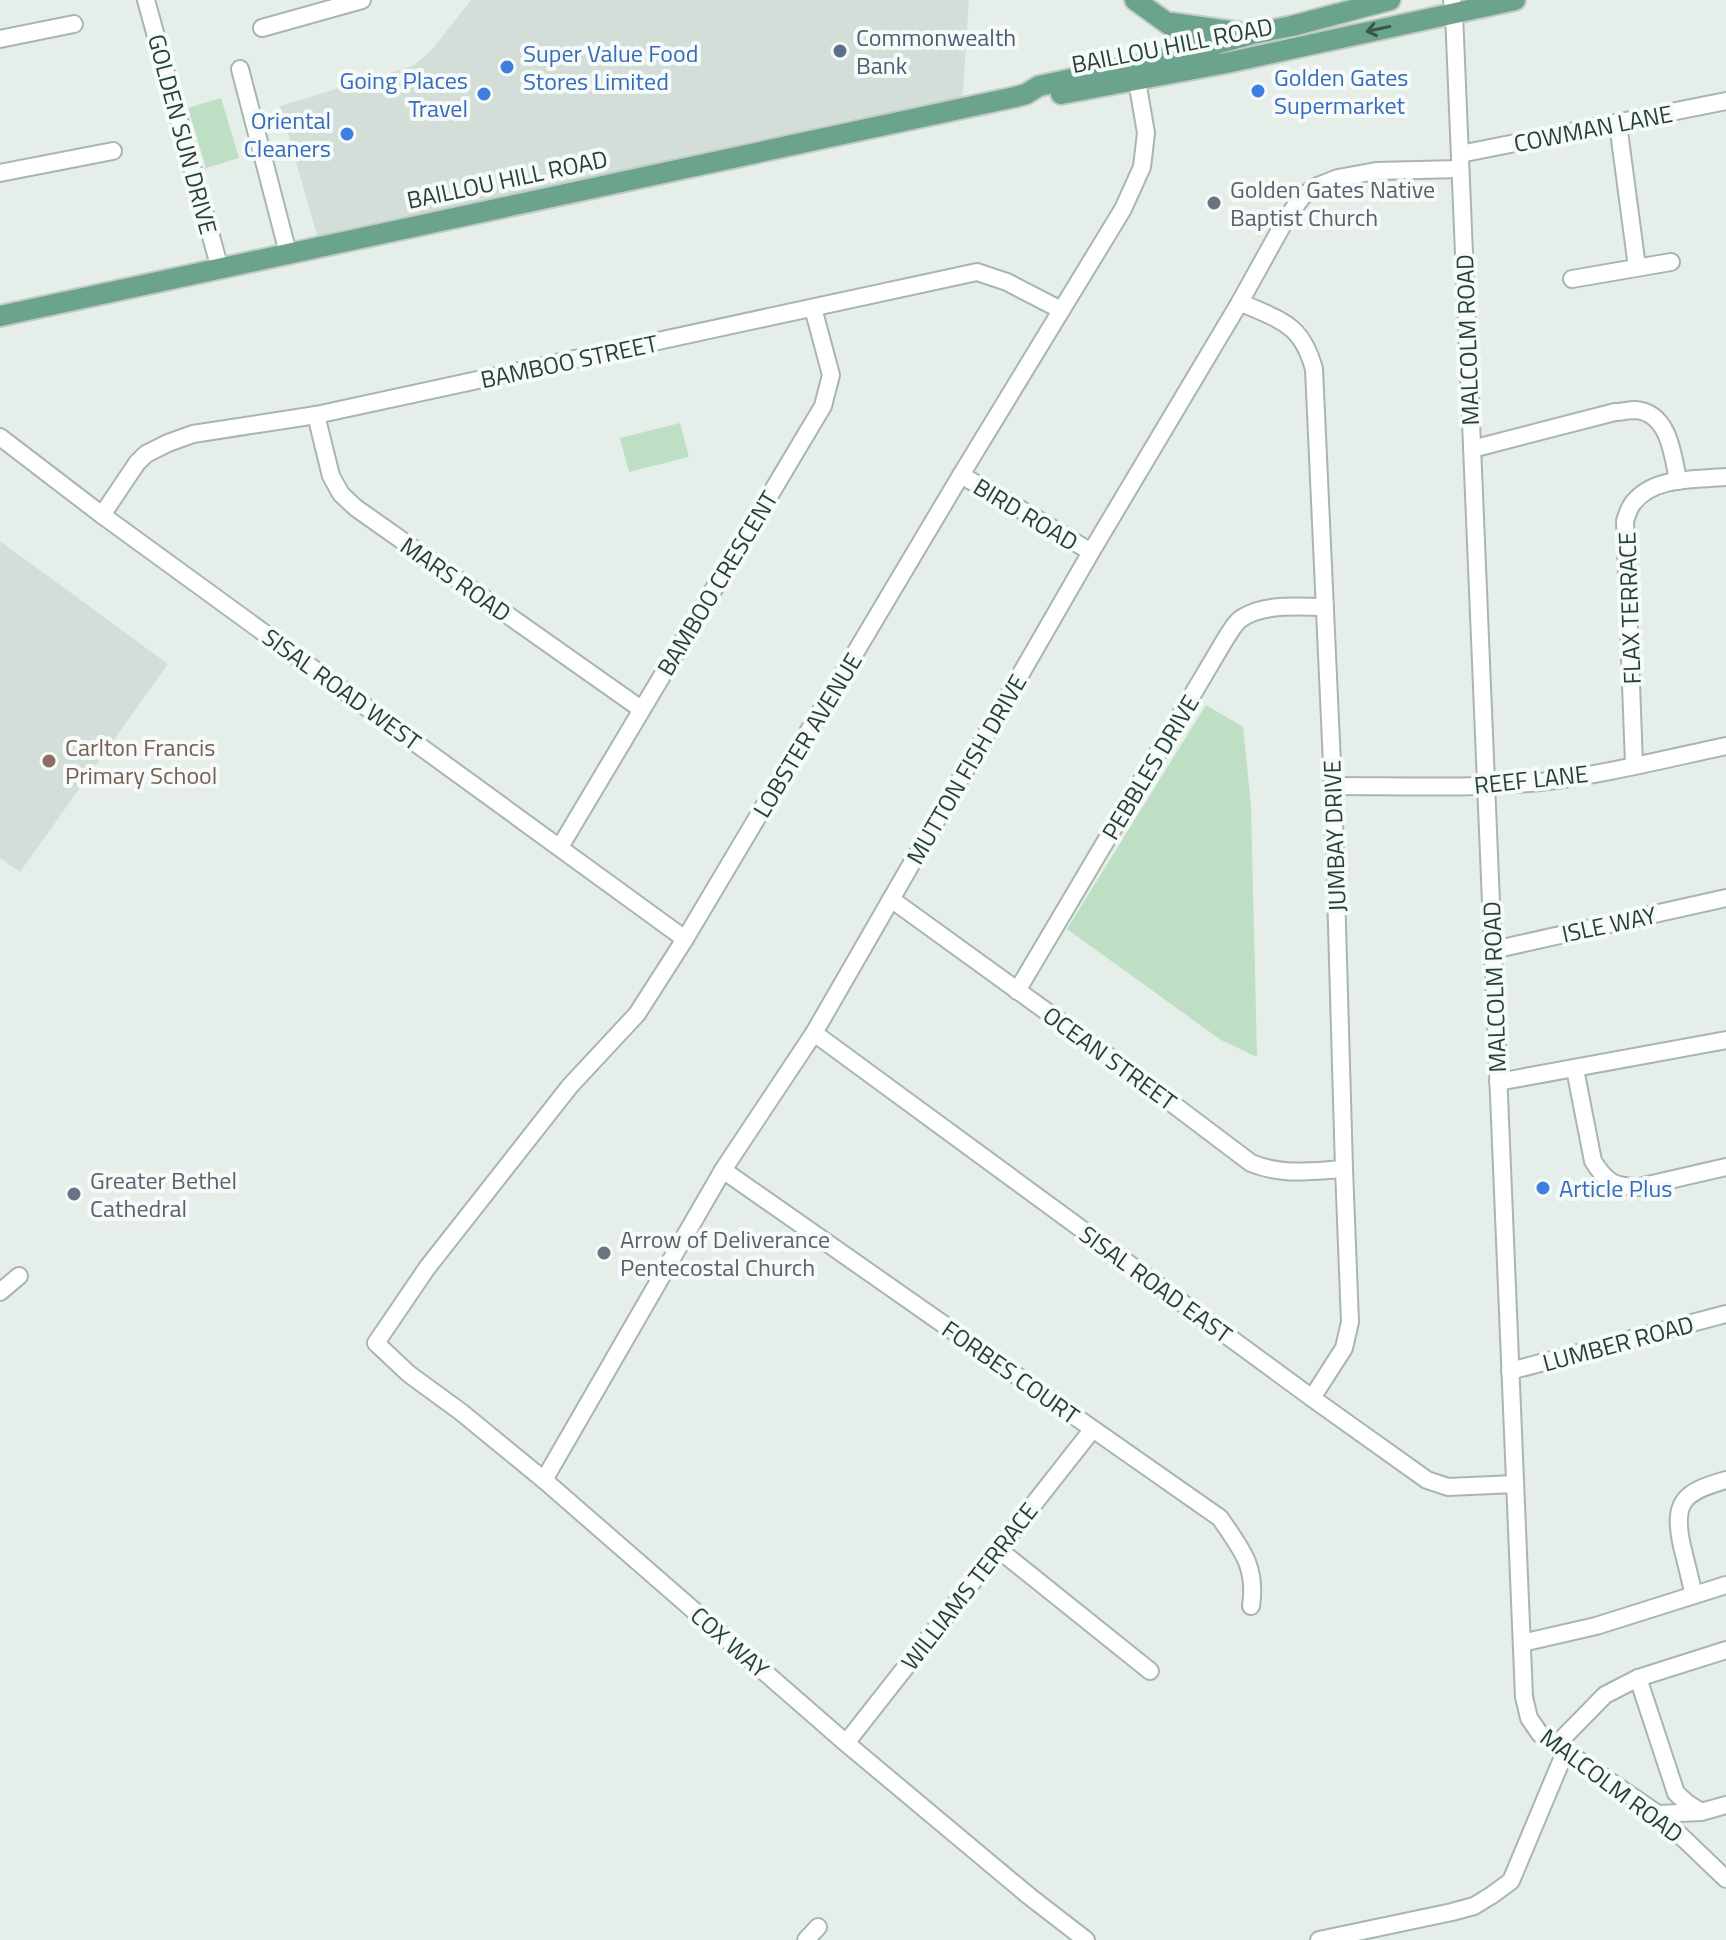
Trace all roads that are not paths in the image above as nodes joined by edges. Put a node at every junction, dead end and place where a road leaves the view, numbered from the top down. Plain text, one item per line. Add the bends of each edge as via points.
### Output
1 (146, 0) edge
2 (362, 0) edge
3 (1135, 0) edge
4 (1390, 0) edge
5 (1515, 0) edge
6 (332, 4) edge
7 (1453, 7) edge
8 (1168, 23) junction
9 (74, 24) dead end
10 (262, 28) dead end
11 (1252, 34) junction
12 (0, 39) edge
13 (1202, 49) junction
14 (1226, 63) junction
15 (240, 69) dead end
16 (1137, 81) junction
17 (1026, 94) junction
18 (1726, 101) edge
19 (1618, 124) junction
20 (113, 151) dead end
21 (1460, 161) junction
22 (0, 173) edge
23 (288, 253) junction
24 (1671, 262) dead end
25 (1637, 267) junction
26 (220, 269) junction
27 (1572, 279) dead end
28 (1240, 302) junction
29 (813, 308) junction
30 (1061, 310) junction
31 (0, 316) edge
32 (316, 415) junction
33 (0, 437) edge
34 (1472, 449) junction
35 (961, 475) junction
36 (1726, 477) edge
37 (1678, 481) junction
38 (102, 515) junction
39 (1091, 552) junction
40 (1325, 607) junction
41 (641, 709) junction
42 (1726, 746) edge
43 (1634, 765) junction
44 (1333, 786) junction
45 (1486, 786) junction
46 (560, 847) junction
47 (1726, 898) edge
48 (891, 899) junction
49 (685, 939) junction
50 (1493, 950) junction
51 (1017, 991) junction
52 (814, 1033) junction
53 (1726, 1040) edge
54 (1575, 1069) junction
55 (1498, 1082) junction
56 (1726, 1167) edge
57 (1344, 1169) junction
58 (723, 1170) junction
59 (19, 1276) dead end
60 (0, 1292) edge
61 (1726, 1314) edge
62 (376, 1343) joint
63 (1510, 1371) junction
64 (1312, 1398) junction
65 (1092, 1430) junction
66 (544, 1480) junction
67 (1726, 1480) edge
68 (1515, 1484) junction
69 (998, 1549) junction
70 (1726, 1585) edge
71 (1694, 1595) junction
72 (1251, 1606) dead end
73 (1522, 1643) junction
74 (1726, 1650) edge
75 (1150, 1671) dead end
76 (1638, 1678) junction
77 (846, 1743) junction
78 (1560, 1749) junction
79 (1726, 1805) edge
80 (1701, 1812) junction
81 (1658, 1814) junction
82 (1726, 1879) edge
83 (818, 1927) dead end
84 (806, 1940) edge
85 (1086, 1940) edge
86 (1319, 1940) edge

1 - 26 street, GOLDEN SUN DRIVE
2 - 6 street
3 - 8 main road
4 - 11 main road, BAILLOU HILL ROAD
5 - 7 main road, BAILLOU HILL ROAD
6 - 10 street
7 -> 14 main road, BAILLOU HILL ROAD
7 - 21 street, MALCOLM ROAD
8 - 11 main road
8 - 13 main road
9 - 12 street
11 - 13 main road, BAILLOU HILL ROAD
13 - 14 main road
13 - 17 main road, BAILLOU HILL ROAD via 1039,86
14 - 16 main road, BAILLOU HILL ROAD
15 - 23 street
16 - 17 main road, BAILLOU HILL ROAD via 1041,97
16 - 30 street, LOBSTER AVENUE via 1146,133 1142,167 1123,209
17 - 23 main road, BAILLOU HILL ROAD
18 - 19 street, COWMAN LANE
19 - 21 street, COWMAN LANE
19 - 25 street
20 - 22 street
21 - 28 street, MUTTON FISH DRIVE via 1376,171 1315,187 1286,219
21 - 34 street, MALCOLM ROAD
23 - 26 main road, BAILLOU HILL ROAD
24 - 25 street
25 - 27 street
26 - 31 main road, BAILLOU HILL ROAD
28 - 39 street, MUTTON FISH DRIVE
28 - 40 street, JUMBAY DRIVE via 1300,335 1314,369
29 - 30 street, BAMBOO STREET via 977,272
29 - 32 street, BAMBOO STREET
29 - 41 street, BAMBOO CRESCENT via 831,375 823,406
30 - 35 street, LOBSTER AVENUE
32 - 38 street, BAMBOO STREET via 193,434 168,443 137,463
32 - 41 street, MARS ROAD via 331,476 356,508
33 - 38 street, SISAL ROAD WEST
34 - 37 street via 1636,410 1651,414 1663,428
34 - 45 street, MALCOLM ROAD
35 - 39 street, BIRD ROAD
35 - 49 street, LOBSTER AVENUE
36 - 37 street, FLAX TERRACE
37 - 43 street, FLAX TERRACE via 1643,494 1625,521
38 - 46 street, SISAL ROAD WEST
39 - 48 street, MUTTON FISH DRIVE
40 - 44 street, JUMBAY DRIVE
40 - 51 street, PEBBLES DRIVE via 1287,606 1239,619
41 - 46 street, BAMBOO CRESCENT
42 - 43 street, REEF LANE
43 - 45 street, REEF LANE
44 - 45 street, REEF LANE
44 - 57 street, JUMBAY DRIVE
45 - 50 street, MALCOLM ROAD
46 - 49 street, SISAL ROAD WEST
47 - 50 street, ISLE WAY
48 - 51 street, OCEAN STREET
48 - 52 street, MUTTON FISH DRIVE
49 - 62 street, LOBSTER AVENUE via 637,1014 570,1086 427,1268
50 - 55 street, MALCOLM ROAD
51 - 57 street, OCEAN STREET via 1251,1163 1290,1172
52 - 58 street, MUTTON FISH DRIVE
52 - 64 street, SISAL ROAD EAST
53 - 54 street
54 - 55 street
54 - 56 street via 1593,1161 1610,1182 1639,1187
55 - 63 street, MALCOLM ROAD
57 - 64 street, JUMBAY DRIVE via 1350,1322 1344,1348
58 - 65 street, FORBES COURT
58 - 66 street, MUTTON FISH DRIVE
59 - 60 street
61 - 63 street, LUMBER ROAD
62 - 66 street, COX WAY
63 - 68 street, MALCOLM ROAD
64 - 68 street, SISAL ROAD EAST via 1427,1480 1448,1487
65 - 69 street, WILLIAMS TERRACE
65 - 72 street, FORBES COURT via 1220,1518 1248,1560 1254,1588
66 - 77 street, COX WAY
67 - 71 street via 1703,1486 1679,1510 1677,1524
68 - 73 street, MALCOLM ROAD
69 - 75 street
69 - 77 street, WILLIAMS TERRACE
70 - 71 street
71 - 73 street
73 - 78 street, MALCOLM ROAD via 1529,1718
74 - 76 street
76 - 78 street via 1605,1695
76 - 80 street via 1676,1793
77 - 85 street, COX WAY
78 - 81 street, MALCOLM ROAD
78 - 86 street via 1511,1881 1474,1906
79 - 80 street
80 - 81 street
81 - 82 street, MALCOLM ROAD
83 - 84 street

